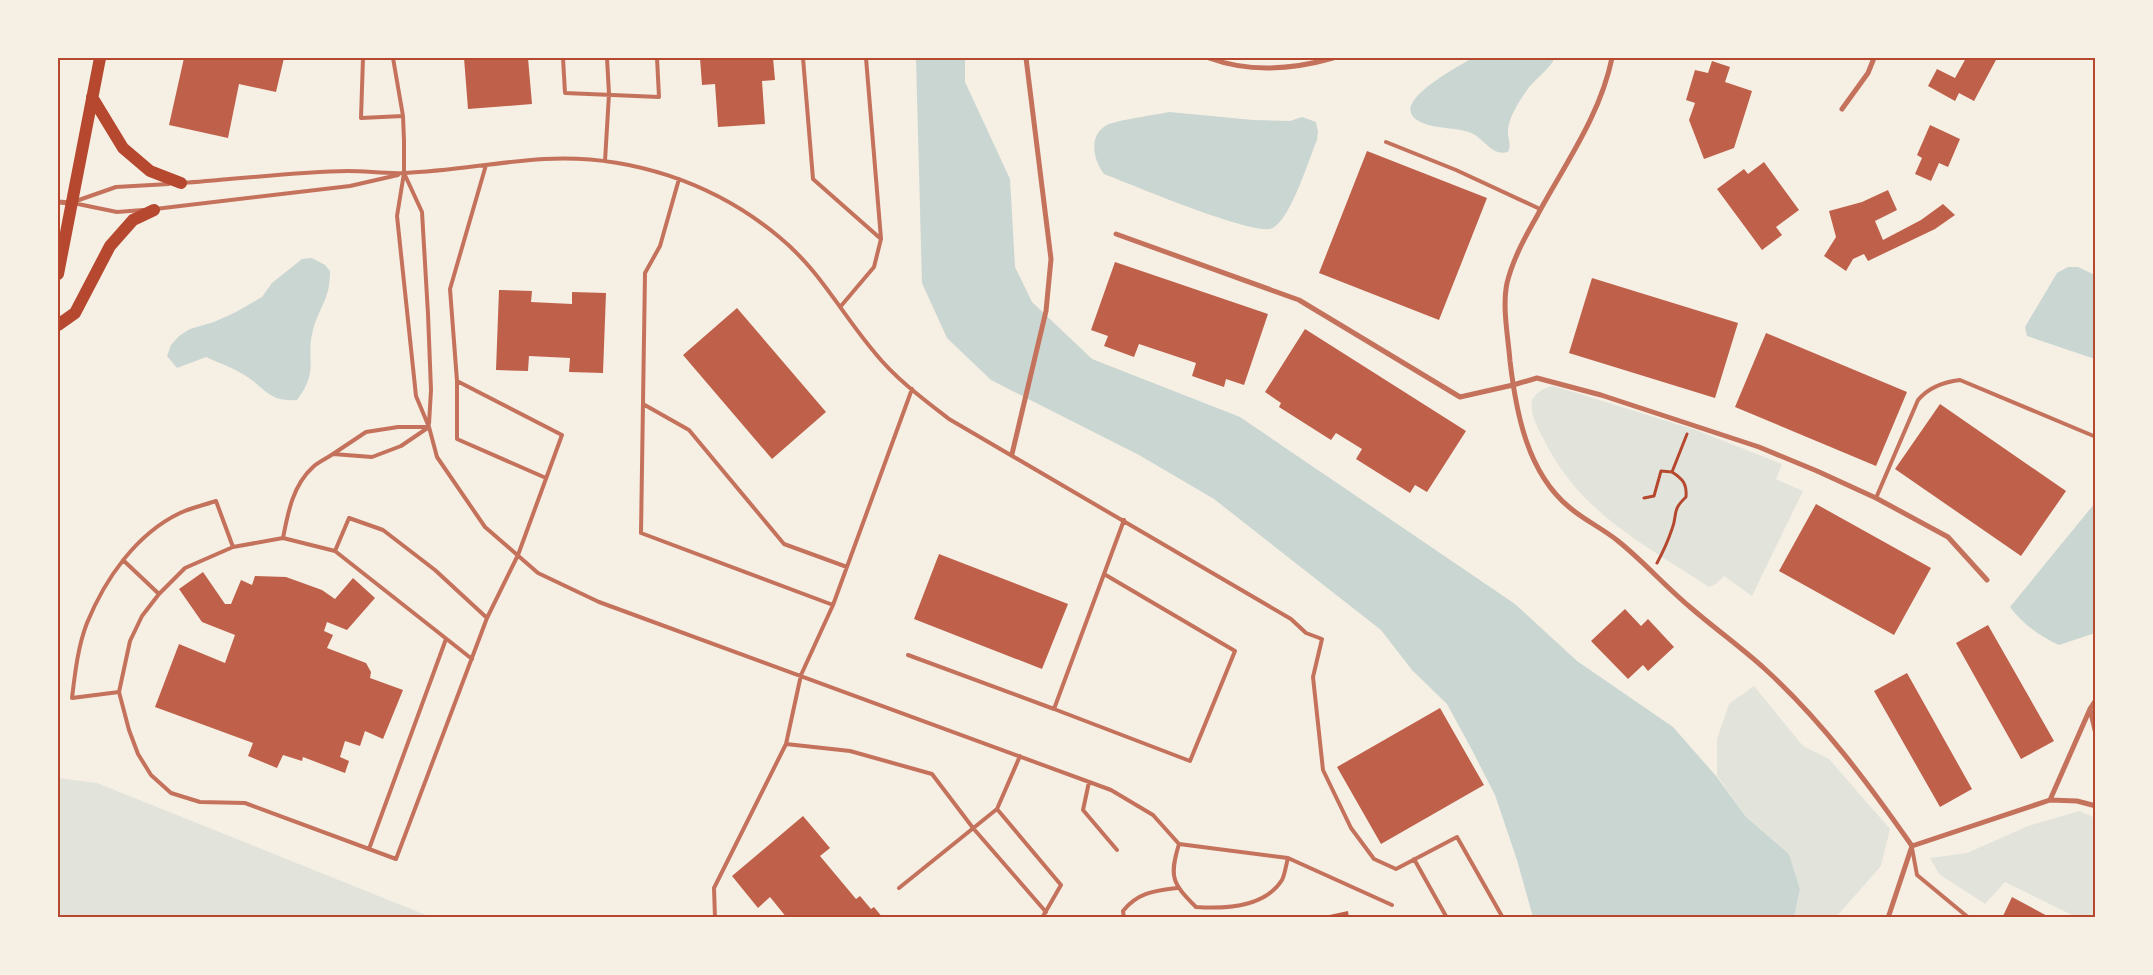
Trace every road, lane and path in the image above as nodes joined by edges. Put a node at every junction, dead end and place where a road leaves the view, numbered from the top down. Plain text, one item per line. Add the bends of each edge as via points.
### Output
1 (100, 58) edge
2 (363, 58) edge
3 (394, 58) edge
4 (562, 58) edge
5 (607, 58) edge
6 (657, 58) edge
7 (803, 58) edge
8 (866, 58) edge
9 (1026, 58) edge
10 (1209, 58) edge
11 (1333, 58) edge
12 (1613, 58) edge
13 (1874, 58) edge
14 (609, 94) junction
15 (92, 97) junction
16 (1842, 109) dead end
17 (403, 116) junction
18 (1386, 142) dead end
19 (605, 161) junction
20 (486, 165) junction
21 (404, 173) junction
22 (679, 179) junction
23 (181, 183) junction
24 (58, 202) edge
25 (71, 203) junction
26 (1540, 209) junction
27 (154, 210) junction
28 (1116, 234) dead end
29 (881, 239) junction
30 (58, 274) edge
31 (841, 306) junction
32 (58, 325) edge
33 (457, 381) junction
34 (1513, 385) junction
35 (912, 390) junction
36 (643, 404) junction
37 (1691, 424) junction
38 (429, 427) junction
39 (2096, 437) edge
40 (333, 454) junction
41 (1012, 454) junction
42 (1672, 472) junction
43 (546, 478) junction
44 (1644, 498) dead end
45 (1876, 498) junction
46 (1124, 520) junction
47 (283, 538) junction
48 (233, 547) junction
49 (335, 551) junction
50 (518, 555) junction
51 (122, 560) junction
52 (847, 567) junction
53 (1652, 572) junction
54 (1104, 574) junction
55 (1987, 580) dead end
56 (158, 594) junction
57 (833, 605) junction
58 (487, 618) junction
59 (446, 639) junction
60 (908, 655) dead end
61 (472, 659) junction
62 (801, 676) junction
63 (119, 692) junction
64 (2096, 700) edge
65 (1054, 709) junction
66 (2090, 709) junction
67 (2096, 734) edge
68 (786, 744) junction
69 (1020, 756) junction
70 (1089, 782) junction
71 (2050, 800) junction
72 (2096, 806) edge
73 (997, 809) junction
74 (974, 828) junction
75 (1179, 844) junction
76 (1912, 846) junction
77 (369, 849) junction
78 (1117, 850) dead end
79 (1288, 858) junction
80 (1414, 859) junction
81 (898, 888) dead end
82 (1177, 888) junction
83 (1392, 905) dead end
84 (1046, 912) junction
85 (716, 918) edge
86 (1042, 918) edge
87 (1124, 918) edge
88 (1447, 918) edge
89 (1503, 918) edge
90 (1888, 918) edge
91 (1969, 918) edge

1 - 15 main road
2 - 17 lane via 361,118
3 - 17 lane
4 - 14 lane via 565,92
5 - 14 lane
6 - 14 lane via 659,97
7 - 29 lane via 813,179
8 - 29 lane
9 - 41 street via 1051,259 1046,311
10 - 11 street via 1269,69 1290,68
12 - 26 street via 1603,91 1575,150
13 - 16 street via 1868,73
14 - 19 lane
15 - 23 main road via 123,148 150,171
15 - 25 main road
17 - 21 lane
18 - 26 lane
19 - 20 lane via 544,159
19 - 22 lane via 653,170
20 - 21 lane
20 - 33 lane via 450,289
21 - 23 lane via 348,171
21 - 27 lane via 350,186
21 - 38 lane via 397,216 416,396
21 - 38 lane via 422,212 431,390
22 - 31 lane via 744,210 780,237 822,280
22 - 36 lane via 660,246 645,273
23 - 25 lane via 116,187
24 - 25 street
25 - 27 lane via 117,212
25 - 30 main road
26 - 34 street via 1522,242 1507,284 1506,319
27 - 32 main road via 133,220 110,246 75,314
28 - 34 street via 1299,300 1460,397
29 - 31 lane via 874,266
31 - 35 lane via 875,353
33 - 43 lane via 457,439
33 - 43 lane via 562,435
34 - 37 street via 1537,378
34 - 53 street via 1526,443 1550,485 1568,506 1617,540
35 - 41 lane via 950,419
35 - 52 lane
36 - 52 lane via 689,430 784,544
36 - 57 lane via 641,533
37 - 42 path
37 - 45 street via 1817,470
38 - 40 lane via 366,432
38 - 40 lane via 401,446 372,457
38 - 50 lane via 437,457 485,527
39 - 45 lane via 1960,380 1946,382 1926,391 1918,400
40 - 47 lane via 313,466 298,485
41 - 46 lane
42 - 44 path via 1661,471 1654,496
42 - 53 path via 1684,480 1686,497 1674,514 1673,526
43 - 50 lane
45 - 55 street via 1948,537
46 - 54 lane
46 - 80 lane via 1291,618 1306,633 1322,639 1313,677 1323,770 1351,828 1374,860 1396,869
47 - 48 lane
47 - 49 lane
48 - 51 lane via 216,501 180,513 158,526
48 - 56 lane via 185,568
49 - 58 lane via 349,518 383,530 435,570
49 - 59 lane
50 - 58 lane
50 - 62 lane via 538,573 598,602
51 - 56 lane
51 - 63 lane via 86,624 72,698
52 - 57 lane
53 - 76 street via 1766,669 1815,719 1851,762
54 - 65 lane
54 - 65 lane via 1235,651 1190,761
56 - 63 lane via 130,641
57 - 62 lane
58 - 61 lane
59 - 61 lane
59 - 77 lane
60 - 65 lane
61 - 77 lane via 396,859
62 - 68 lane
62 - 69 lane
63 - 77 lane via 138,754 151,775 171,793 200,802 245,803
64 - 66 street
66 - 67 street
66 - 71 street
68 - 74 lane via 850,751 932,774
68 - 85 lane via 714,888
69 - 70 lane
69 - 73 lane
70 - 75 lane via 1111,790 1153,815
70 - 78 lane via 1083,810
71 - 72 street
71 - 76 street
73 - 74 lane
73 - 84 lane via 1061,885
74 - 81 lane
74 - 84 lane
75 - 79 lane
75 - 82 lane via 1173,865
76 - 90 street
76 - 91 lane via 1917,875
79 - 82 lane via 1282,879 1270,895 1249,902 1218,908 1196,906
79 - 83 lane
80 - 88 lane
80 - 89 lane via 1457,837
82 - 87 lane via 1132,899 1123,911
84 - 86 lane

